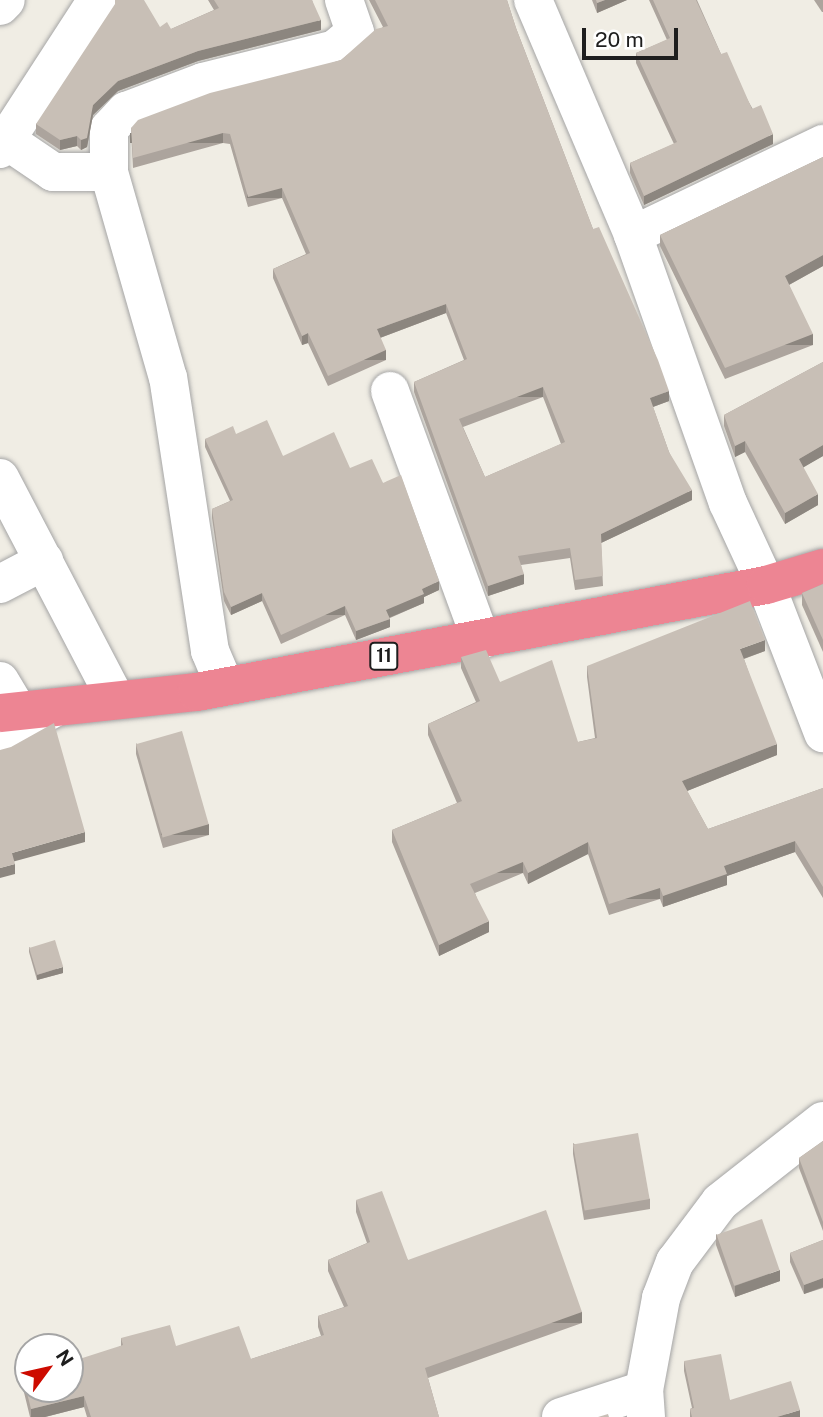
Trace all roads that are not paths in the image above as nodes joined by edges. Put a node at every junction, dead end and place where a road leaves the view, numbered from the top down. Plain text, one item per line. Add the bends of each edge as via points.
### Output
1 (6, 0) edge
2 (344, 0) edge
3 (533, 0) edge
4 (0, 6) edge
5 (80, 6) edge
6 (2, 141) edge
7 (823, 144) edge
8 (109, 172) junction
9 (634, 235) junction
10 (390, 391) dead end
11 (0, 478) edge
12 (44, 561) junction
13 (823, 569) edge
14 (0, 583) edge
15 (766, 585) junction
16 (481, 640) junction
17 (224, 684) junction
18 (116, 700) junction
19 (14, 710) edge
20 (823, 733) edge
21 (823, 1121) edge
22 (645, 1404) edge
23 (561, 1417) edge

1 - 4 street
2 - 8 street via 355,32 335,49 203,82 126,111 109,129
3 - 9 street
5 - 6 street
6 - 8 street via 53,172
7 - 9 street
8 - 17 street via 168,378 210,652
9 - 15 street via 728,503
10 - 16 street
11 - 12 street
12 - 14 street
12 - 18 street
13 - 15 highway, 11
15 - 16 highway, 11
15 - 20 street
16 - 17 highway, 11
17 - 18 highway, 11 via 197,692
18 - 19 highway, 11
21 - 22 street via 720,1202 675,1262 661,1298
22 - 23 street

